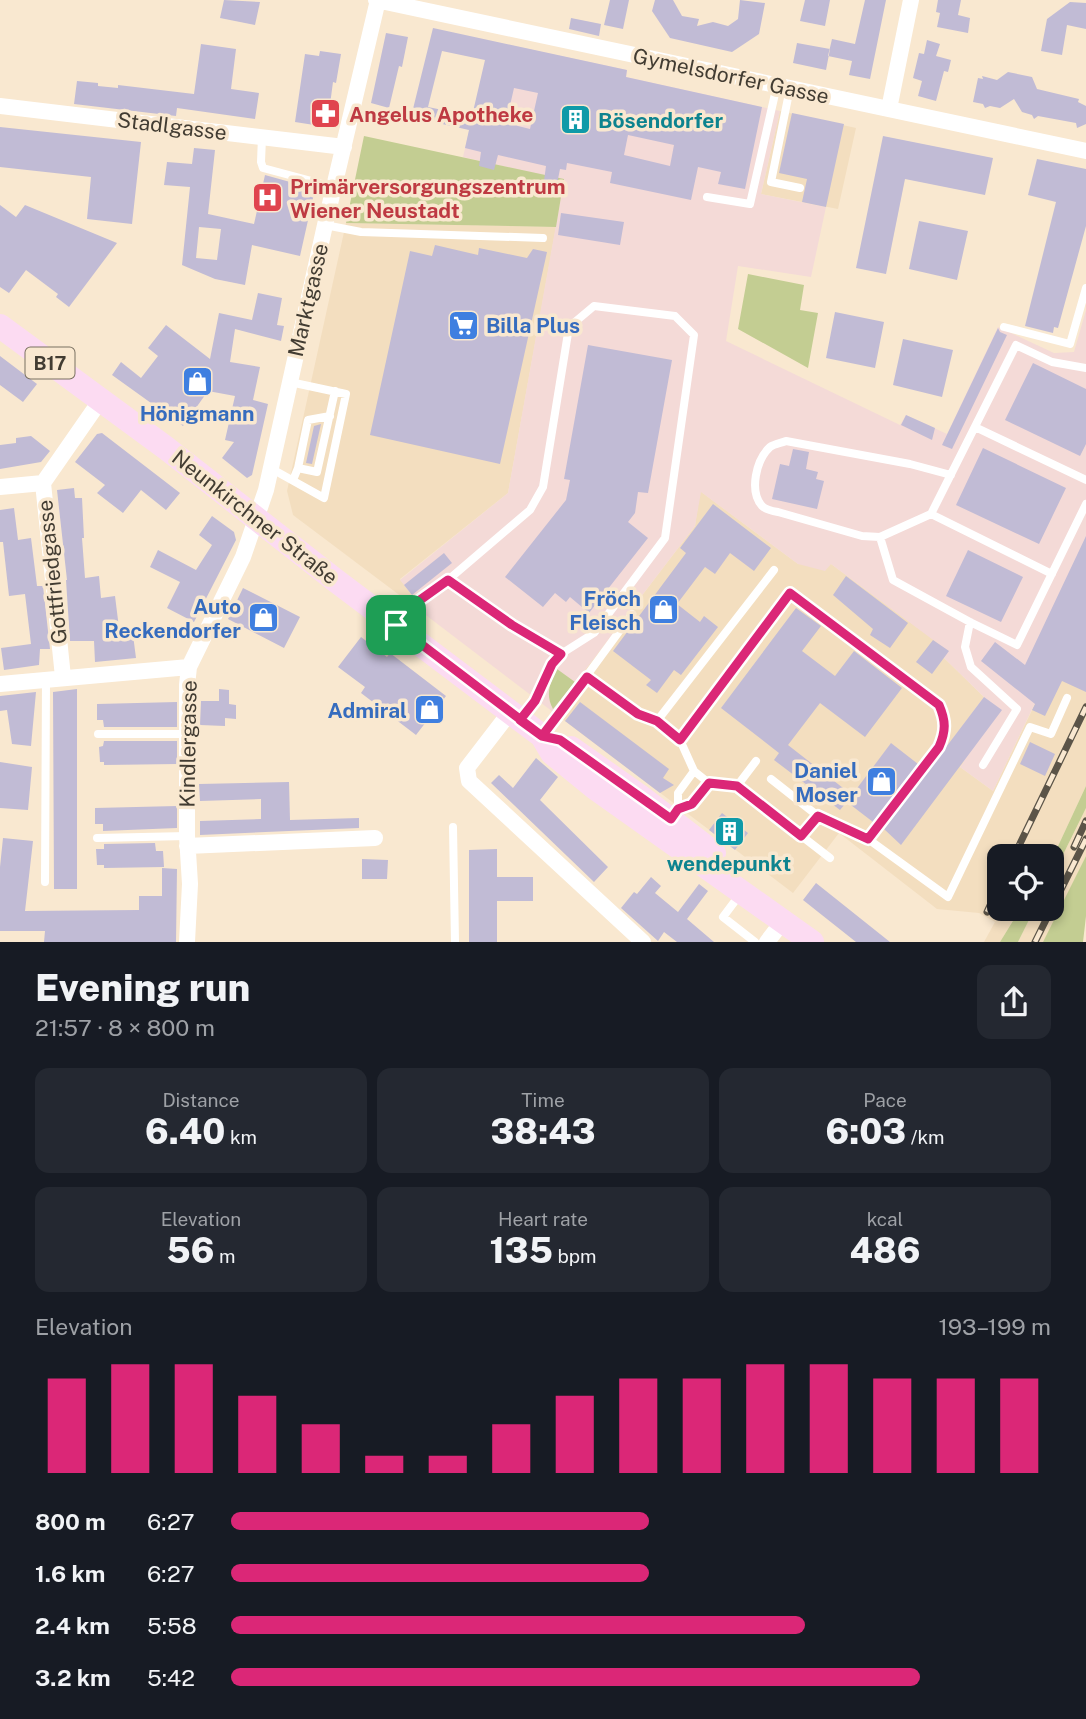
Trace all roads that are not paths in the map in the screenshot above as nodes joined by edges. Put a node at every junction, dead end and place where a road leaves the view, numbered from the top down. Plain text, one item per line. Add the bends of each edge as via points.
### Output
1 (377, 0) edge
2 (911, 0) edge
3 (784, 87) junction
4 (0, 106) edge
5 (889, 109) junction
6 (262, 136) junction
7 (344, 147) junction
8 (1086, 152) edge
9 (334, 187) junction
10 (800, 188) dead end
11 (707, 197) dead end
12 (325, 225) junction
13 (543, 239) dead end
14 (1086, 288) edge
15 (0, 326) edge
16 (1003, 327) dead end
17 (1086, 368) edge
18 (290, 382) junction
19 (335, 391) junction
20 (100, 401) junction
21 (330, 416) junction
22 (975, 427) junction
23 (298, 468) junction
24 (272, 469) junction
25 (951, 475) junction
26 (293, 480) junction
27 (1086, 480) edge
28 (43, 483) junction
29 (0, 487) edge
30 (1086, 504) edge
31 (931, 514) junction
32 (257, 519) junction
33 (880, 537) junction
34 (774, 570) dead end
35 (1052, 574) junction
36 (448, 580) junction
37 (632, 614) dead end
38 (970, 622) junction
39 (396, 625) junction
40 (561, 654) junction
41 (189, 667) junction
42 (63, 677) junction
43 (587, 677) junction
44 (46, 679) junction
45 (0, 684) edge
46 (1067, 698) dead end
47 (515, 716) junction
48 (657, 721) junction
49 (98, 734) dead end
50 (187, 734) junction
51 (542, 736) junction
52 (680, 740) junction
53 (756, 761) dead end
54 (983, 765) dead end
55 (694, 771) junction
56 (771, 779) dead end
57 (709, 783) junction
58 (737, 786) junction
59 (818, 816) junction
60 (670, 821) junction
61 (453, 827) dead end
62 (801, 836) junction
63 (97, 838) dead end
64 (375, 838) dead end
65 (868, 839) junction
66 (187, 841) junction
67 (830, 858) dead end
68 (45, 882) dead end
69 (742, 892) junction
70 (783, 921) junction
71 (187, 942) edge
72 (455, 942) edge
73 (643, 942) edge
74 (755, 942) edge
75 (767, 942) edge
76 (812, 942) edge
77 (831, 942) edge

1 - 3 street, Gymelsdorfer Gasse
1 - 7 street, Marktgasse
2 - 5 street
3 - 5 street, Gymelsdorfer Gasse
3 - 10 lane via 771,182
3 - 11 lane via 750,204
4 - 6 street, Stadlgasse
5 - 8 street, Gymelsdorfer Gasse
6 - 7 street, Stadlgasse
6 - 9 lane via 263,168
7 - 9 street, Marktgasse
9 - 12 street, Marktgasse
12 - 13 lane via 361,232
12 - 18 street, Marktgasse
14 - 16 lane via 1070,344
15 - 20 main road, Neunkirchner Straße / B17
17 - 22 lane via 1052,362 1016,345
18 - 19 lane
18 - 24 street, Marktgasse
19 - 21 lane
19 - 26 lane via 350,394 324,498
20 - 28 street, Gottfriedgasse
20 - 32 main road, Neunkirchner Straße / B17
21 - 23 lane via 308,420
21 - 23 lane via 317,472
22 - 25 lane
22 - 27 lane
23 - 26 lane
24 - 26 lane
24 - 32 street, Marktgasse
25 - 31 lane
25 - 33 lane via 786,441 771,446 759,463 756,480 757,497 764,508
28 - 29 street
28 - 42 street, Gottfriedgasse
30 - 35 lane
31 - 33 lane
31 - 35 lane
32 - 39 main road, Neunkirchner Straße / B17
32 - 41 street, Kindlergasse
33 - 38 lane via 893,580
34 - 48 lane
35 - 38 lane via 1017,645
36 - 39 lane via 413,605
36 - 40 lane
36 - 40 lane via 530,510 543,487 569,327 594,306 674,316 694,335 664,538 594,633
37 - 43 lane
38 - 54 lane via 965,647 971,667 1017,709
39 - 47 main road, Neunkirchner Straße / B17
40 - 47 lane via 535,701
41 - 42 street
41 - 50 street, Kindlergasse
42 - 44 street
43 - 48 lane via 638,714
43 - 51 lane
44 - 45 street
44 - 68 lane
46 - 65 lane via 1051,734 1030,727 948,897
47 - 51 main road, Neunkirchner Straße / B17
47 - 73 street via 467,768 469,781
48 - 52 lane
49 - 50 lane
50 - 66 street, Kindlergasse
51 - 60 main road, Neunkirchner Straße / B17 via 560,740
52 - 55 lane
52 - 65 lane via 790,593 939,705 945,720 939,747
53 - 58 lane
55 - 57 lane
55 - 60 lane via 678,793
56 - 59 lane
57 - 58 lane
57 - 60 lane
58 - 62 lane
59 - 62 lane
59 - 65 lane
60 - 69 main road, Neunkirchner Straße / B17
60 - 77 main road, Neunkirchner Straße / B17
61 - 72 lane
62 - 67 lane
63 - 66 lane
64 - 66 street
66 - 71 street, Kindlergasse
69 - 70 main road, Neunkirchner Straße / B17
69 - 74 lane via 723,917
70 - 75 street
70 - 76 main road, Neunkirchner Straße / B17

